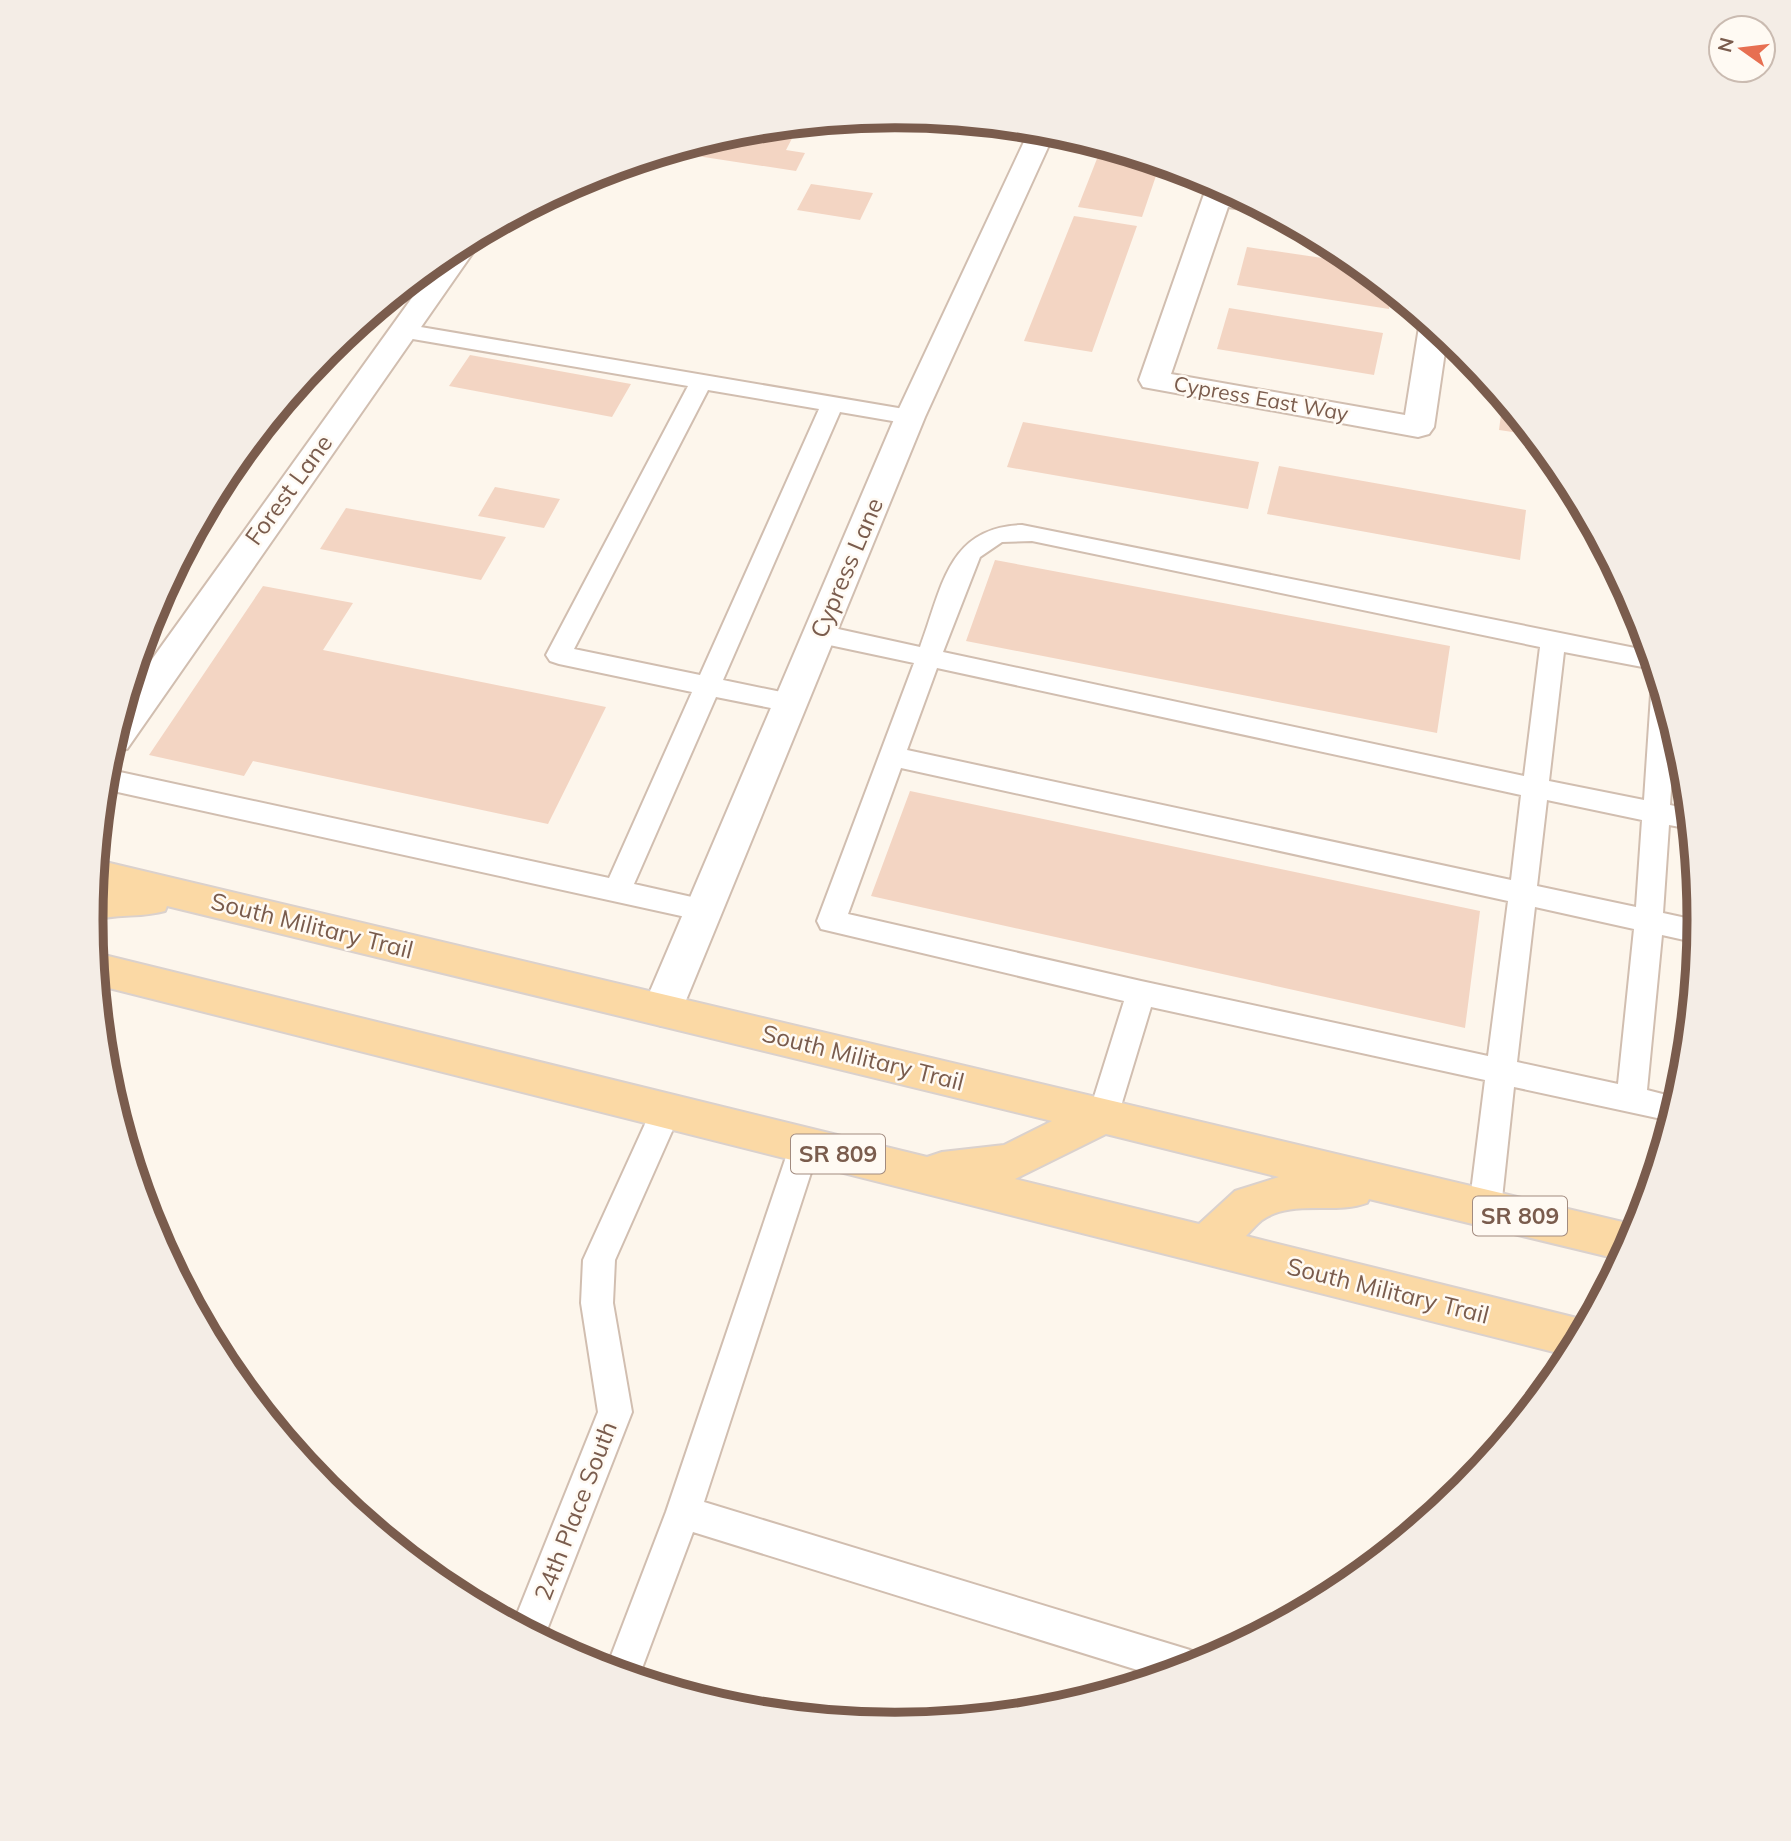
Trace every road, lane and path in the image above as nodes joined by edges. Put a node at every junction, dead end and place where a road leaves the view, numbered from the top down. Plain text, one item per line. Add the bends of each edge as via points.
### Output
1 (1037, 141) edge
2 (1217, 197) edge
3 (450, 265) edge
4 (403, 331) junction
5 (1432, 338) edge
6 (701, 382) junction
7 (832, 404) junction
8 (910, 417) junction
9 (820, 634) junction
10 (1553, 641) junction
11 (930, 657) junction
12 (1643, 658) edge
13 (708, 685) junction
14 (791, 702) junction
15 (130, 717) edge
16 (1663, 722) edge
17 (893, 757) junction
18 (116, 781) edge
19 (1535, 788) junction
20 (1658, 812) junction
21 (1681, 817) edge
22 (105, 876) edge
23 (617, 891) junction
24 (1523, 893) junction
25 (198, 898) junction
26 (104, 902) edge
27 (704, 910) junction
28 (1649, 921) junction
29 (1688, 929) edge
30 (105, 971) edge
31 (1141, 993) junction
32 (662, 1010) junction
33 (1502, 1072) junction
34 (1631, 1100) junction
35 (1665, 1108) edge
36 (666, 1111) junction
37 (1102, 1116) junction
38 (805, 1145) junction
39 (915, 1173) junction
40 (1410, 1189) junction
41 (1485, 1208) junction
42 (1620, 1240) edge
43 (1206, 1246) junction
44 (1570, 1336) edge
45 (683, 1512) junction
46 (531, 1624) edge
47 (1172, 1662) edge
48 (625, 1665) edge

1 - 8 street, Cypress Lane
2 - 5 street, Cypress East Way via 1154,380 1418,427
3 - 4 street, Forest Lane
4 - 6 lane
4 - 15 street, Forest Lane
6 - 7 lane
6 - 13 lane via 559,654
7 - 8 lane
7 - 13 lane
8 - 9 street, Cypress Lane
9 - 11 lane
9 - 14 street, Cypress Lane
10 - 11 lane via 1015,532 998,534 972,549
10 - 12 lane
10 - 19 lane
11 - 17 lane
11 - 19 lane
13 - 14 lane
13 - 23 lane
14 - 27 street, Cypress Lane
16 - 20 lane
17 - 24 lane
17 - 31 lane via 831,921
18 - 23 lane
19 - 20 lane
19 - 24 lane
20 - 21 lane
20 - 28 lane
22 - 25 main road, South Military Trail / SR 809
23 - 27 lane
24 - 28 lane
24 - 33 lane
25 - 26 main road
25 - 32 main road, South Military Trail / SR 809
27 - 32 street, Cypress Lane
28 - 29 lane
28 - 34 lane
30 - 36 main road, South Military Trail / SR 809
31 - 33 lane
31 - 37 lane
32 - 37 main road, South Military Trail / SR 809
33 - 34 lane
33 - 41 lane
34 - 35 lane
36 - 38 main road, South Military Trail / SR 809
36 - 46 lane, 24th Place South via 599,1260 597,1303 615,1412
37 - 39 main road via 1009,1163
37 - 40 main road, South Military Trail / SR 809
38 - 39 main road, South Military Trail / SR 809
38 - 45 lane
39 - 43 main road, South Military Trail / SR 809
40 - 41 main road, South Military Trail / SR 809
40 - 43 main road via 1294,1191 1250,1204
41 - 42 main road, South Military Trail / SR 809
43 - 44 main road, South Military Trail / SR 809
45 - 47 lane
45 - 48 lane

